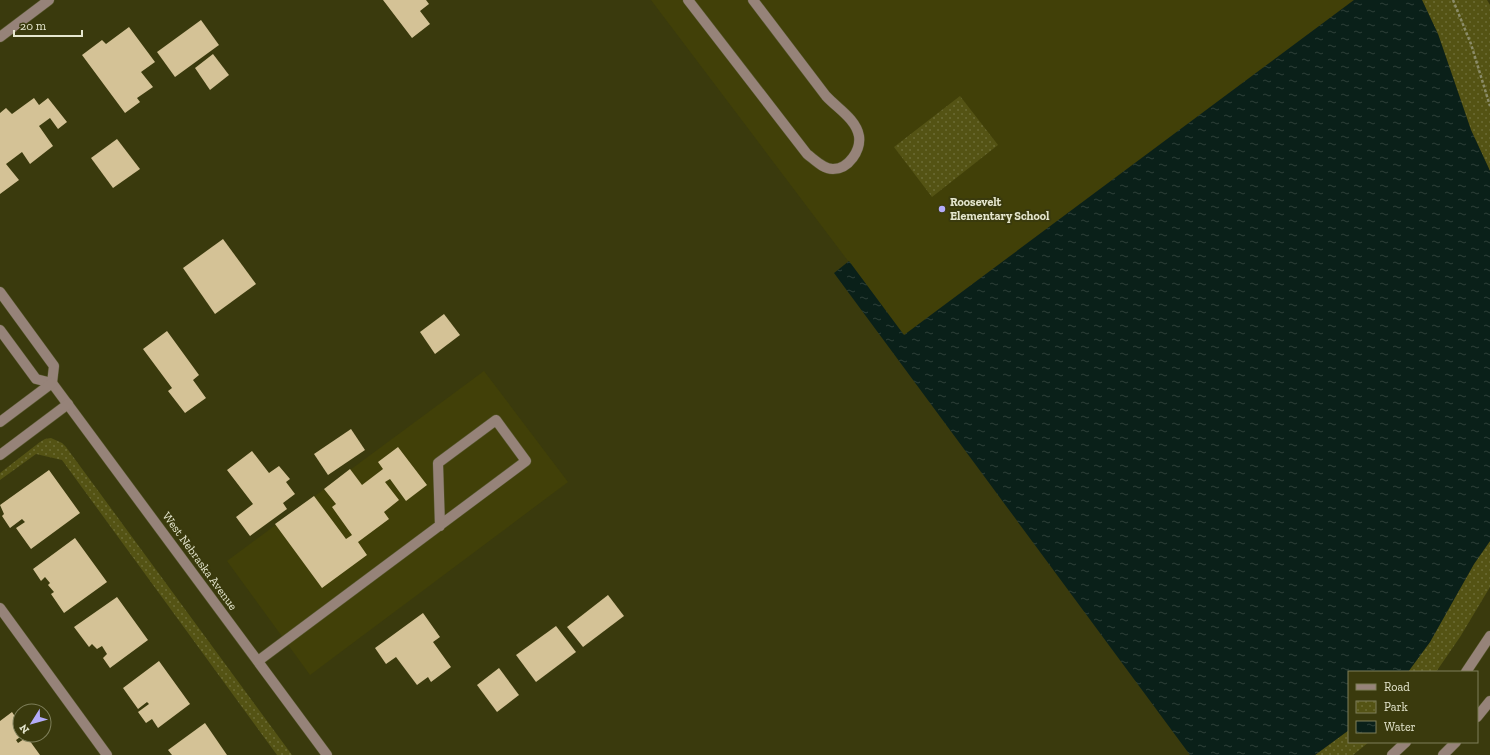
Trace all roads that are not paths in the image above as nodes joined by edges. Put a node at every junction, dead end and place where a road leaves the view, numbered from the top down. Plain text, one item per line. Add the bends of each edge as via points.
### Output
1 (49, 0) edge
2 (688, 0) edge
3 (753, 0) edge
4 (0, 37) edge
5 (0, 292) edge
6 (0, 330) edge
7 (52, 383) junction
8 (68, 404) junction
9 (0, 422) edge
10 (0, 455) edge
11 (440, 526) junction
12 (0, 608) edge
13 (1490, 636) edge
14 (258, 661) junction
15 (1467, 671) edge
16 (1490, 701) edge
17 (1478, 717) edge
18 (1405, 743) edge
19 (1455, 743) edge
20 (108, 755) edge
21 (327, 755) edge
22 (1392, 755) edge
23 (1443, 755) edge

1 - 4 street
2 - 3 street via 807,154 820,165 834,169 845,165 854,157 859,145 859,135 854,125 826,96
5 - 7 street via 54,366
6 - 7 street via 36,379
7 - 8 street, West Nebraska Avenue
7 - 9 street
8 - 10 street
8 - 14 street, West Nebraska Avenue
11 - 11 street via 526,461 496,420 438,462
11 - 14 street
12 - 20 street
13 - 15 street
14 - 21 street, West Nebraska Avenue
16 - 17 street
18 - 22 street
19 - 23 street

